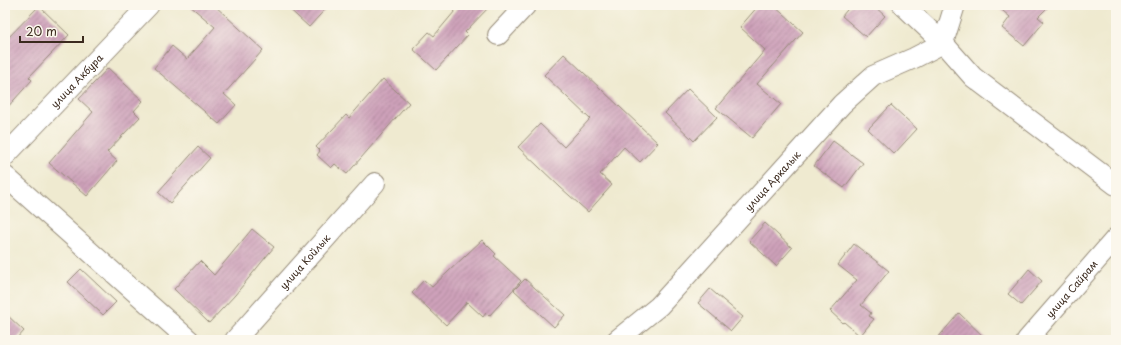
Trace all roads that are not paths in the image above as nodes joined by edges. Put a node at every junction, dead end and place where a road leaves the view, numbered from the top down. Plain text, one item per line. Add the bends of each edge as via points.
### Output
1 (149, 5) edge
2 (526, 5) edge
3 (903, 5) edge
4 (955, 5) edge
5 (498, 35) dead end
6 (943, 43) junction
7 (5, 156) edge
8 (5, 176) edge
9 (375, 182) dead end
10 (1116, 185) edge
11 (1116, 238) edge
12 (189, 340) edge
13 (235, 340) edge
14 (618, 340) edge
15 (1027, 340) edge

1 - 7 street, улица Акбура
2 - 5 street
3 - 6 street
4 - 6 street
6 - 10 street via 973,77
6 - 14 street, улица Аркалык via 873,76 857,90 659,306
8 - 12 street
9 - 13 street, улица Койлык
11 - 15 street, улица Сайрам

